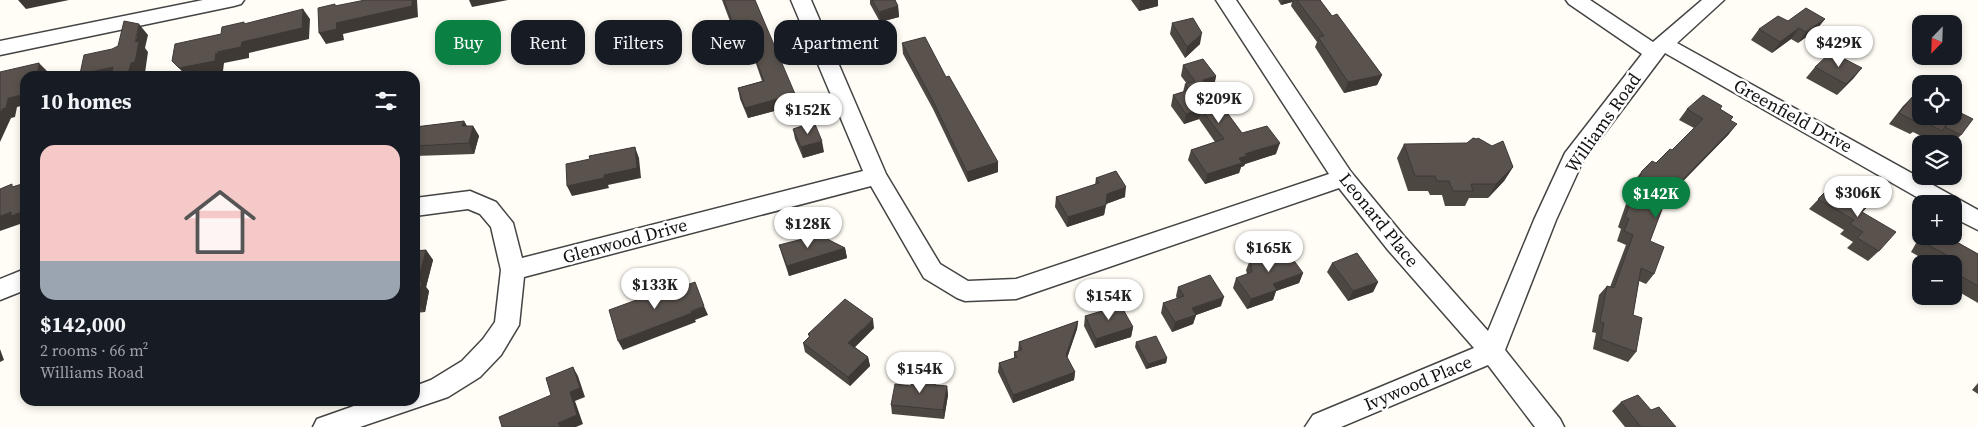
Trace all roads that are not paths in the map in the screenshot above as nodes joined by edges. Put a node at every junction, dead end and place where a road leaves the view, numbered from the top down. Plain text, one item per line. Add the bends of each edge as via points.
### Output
1 (234, 0) edge
2 (801, 0) edge
3 (1226, 0) edge
4 (1576, 0) edge
5 (1714, 0) edge
6 (0, 48) edge
7 (1659, 48) junction
8 (876, 176) junction
9 (1343, 178) junction
10 (1931, 195) edge
11 (420, 206) edge
12 (1962, 212) edge
13 (1978, 221) edge
14 (513, 270) junction
15 (20, 281) edge
16 (0, 290) edge
17 (1492, 352) junction
18 (420, 395) edge
19 (388, 406) edge
20 (326, 427) edge
21 (1318, 427) edge
22 (1550, 427) edge

1 - 6 street
2 - 8 street
3 - 9 street, Leonard Place
4 - 7 street, Greenfield Drive
5 - 7 street, Williams Road
7 - 10 street, Greenfield Drive
7 - 17 street, Williams Road via 1573,159
8 - 9 street via 932,271 965,291 1016,289
8 - 14 street, Glenwood Drive
9 - 17 street, Leonard Place
11 - 14 street via 470,200 488,208 502,223
12 - 13 street
14 - 18 street via 507,325 492,347 471,369 438,390
15 - 16 street
17 - 21 street, Ivywood Place
17 - 22 street, Leonard Place
19 - 20 street

